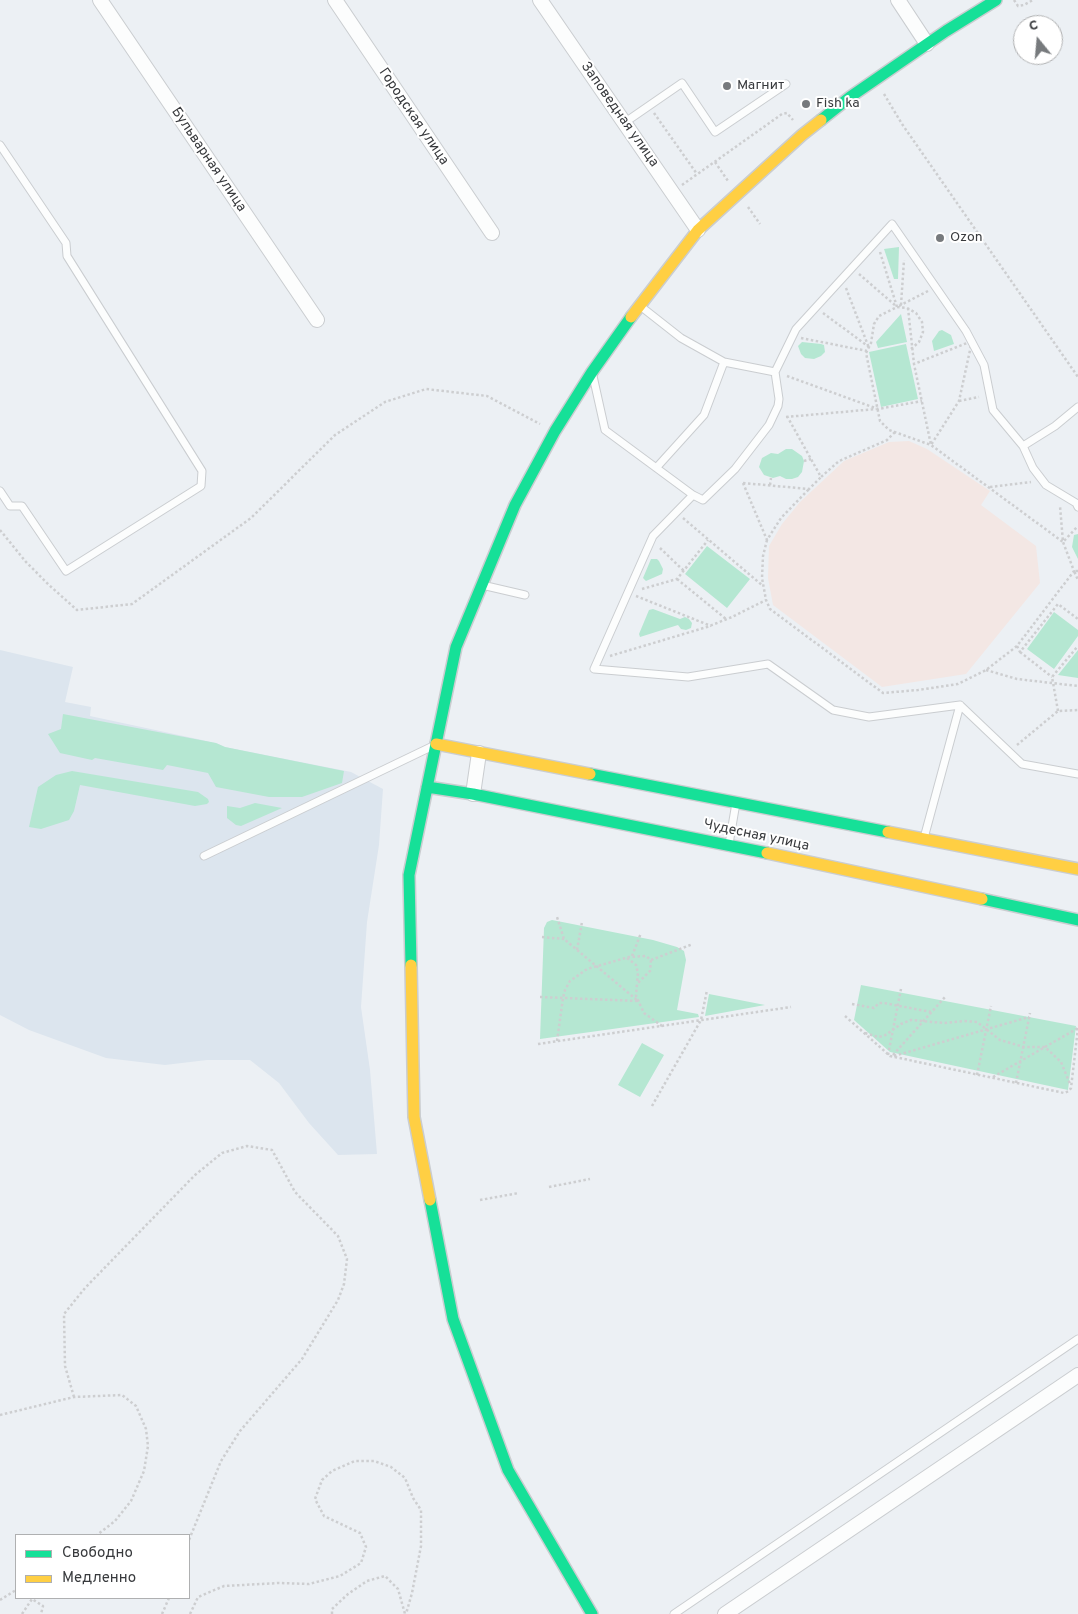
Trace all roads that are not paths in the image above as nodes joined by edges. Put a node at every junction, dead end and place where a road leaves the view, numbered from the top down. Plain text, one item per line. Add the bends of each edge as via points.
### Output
1 (100, 0) edge
2 (335, 0) edge
3 (540, 0) edge
4 (898, 0) edge
5 (996, 0) edge
6 (927, 44) junction
7 (786, 84) dead end
8 (624, 123) junction
9 (0, 145) edge
10 (698, 230) junction
11 (492, 233) dead end
12 (639, 306) junction
13 (316, 320) dead end
14 (724, 362) junction
15 (592, 372) junction
16 (775, 372) junction
17 (1078, 406) edge
18 (1022, 446) junction
19 (657, 467) junction
20 (0, 491) edge
21 (693, 495) junction
22 (1078, 506) edge
23 (482, 585) junction
24 (525, 596) dead end
25 (960, 705) junction
26 (436, 744) junction
27 (479, 753) junction
28 (1078, 774) edge
29 (427, 787) junction
30 (472, 794) junction
31 (736, 803) junction
32 (924, 839) junction
33 (729, 845) junction
34 (204, 856) dead end
35 (1078, 869) edge
36 (1078, 920) edge
37 (1078, 1339) edge
38 (1078, 1374) edge
39 (592, 1614) edge
40 (674, 1614) edge
41 (725, 1614) edge

1 - 13 street, Бульварная улица
2 - 11 street, Городская улица
3 - 8 street, Заповедная улица
4 - 6 street
5 - 6 street
6 - 10 street via 802,135
7 - 8 lane via 715,132 682,83
8 - 10 street, Заповедная улица
9 - 20 lane via 66,242 67,256 202,471 201,486 66,571 22,506 10,506
10 - 12 street
12 - 14 lane via 681,338
12 - 15 street
14 - 16 lane
14 - 19 lane via 704,415
15 - 19 lane via 605,430
15 - 23 street via 515,505
16 - 18 lane via 796,329 892,224 972,341 984,365 993,410
16 - 21 lane via 779,399 769,425 735,469 703,500
17 - 18 lane
18 - 22 lane via 1046,485
19 - 21 lane
21 - 25 lane via 653,536 594,669 688,677 768,664 833,710 869,717
23 - 24 lane
23 - 26 street via 456,647
25 - 28 lane via 1022,764
25 - 32 lane
26 - 27 street, Чудесная улица
26 - 29 street
26 - 34 lane
27 - 30 street
27 - 31 street, Чудесная улица
29 - 30 street, Чудесная улица
29 - 39 street via 409,875 414,1117 453,1319 508,1470
30 - 33 street, Чудесная улица
31 - 32 street, Чудесная улица
31 - 33 lane
32 - 35 street, Чудесная улица
33 - 36 street, Чудесная улица
37 - 40 lane
38 - 41 street

